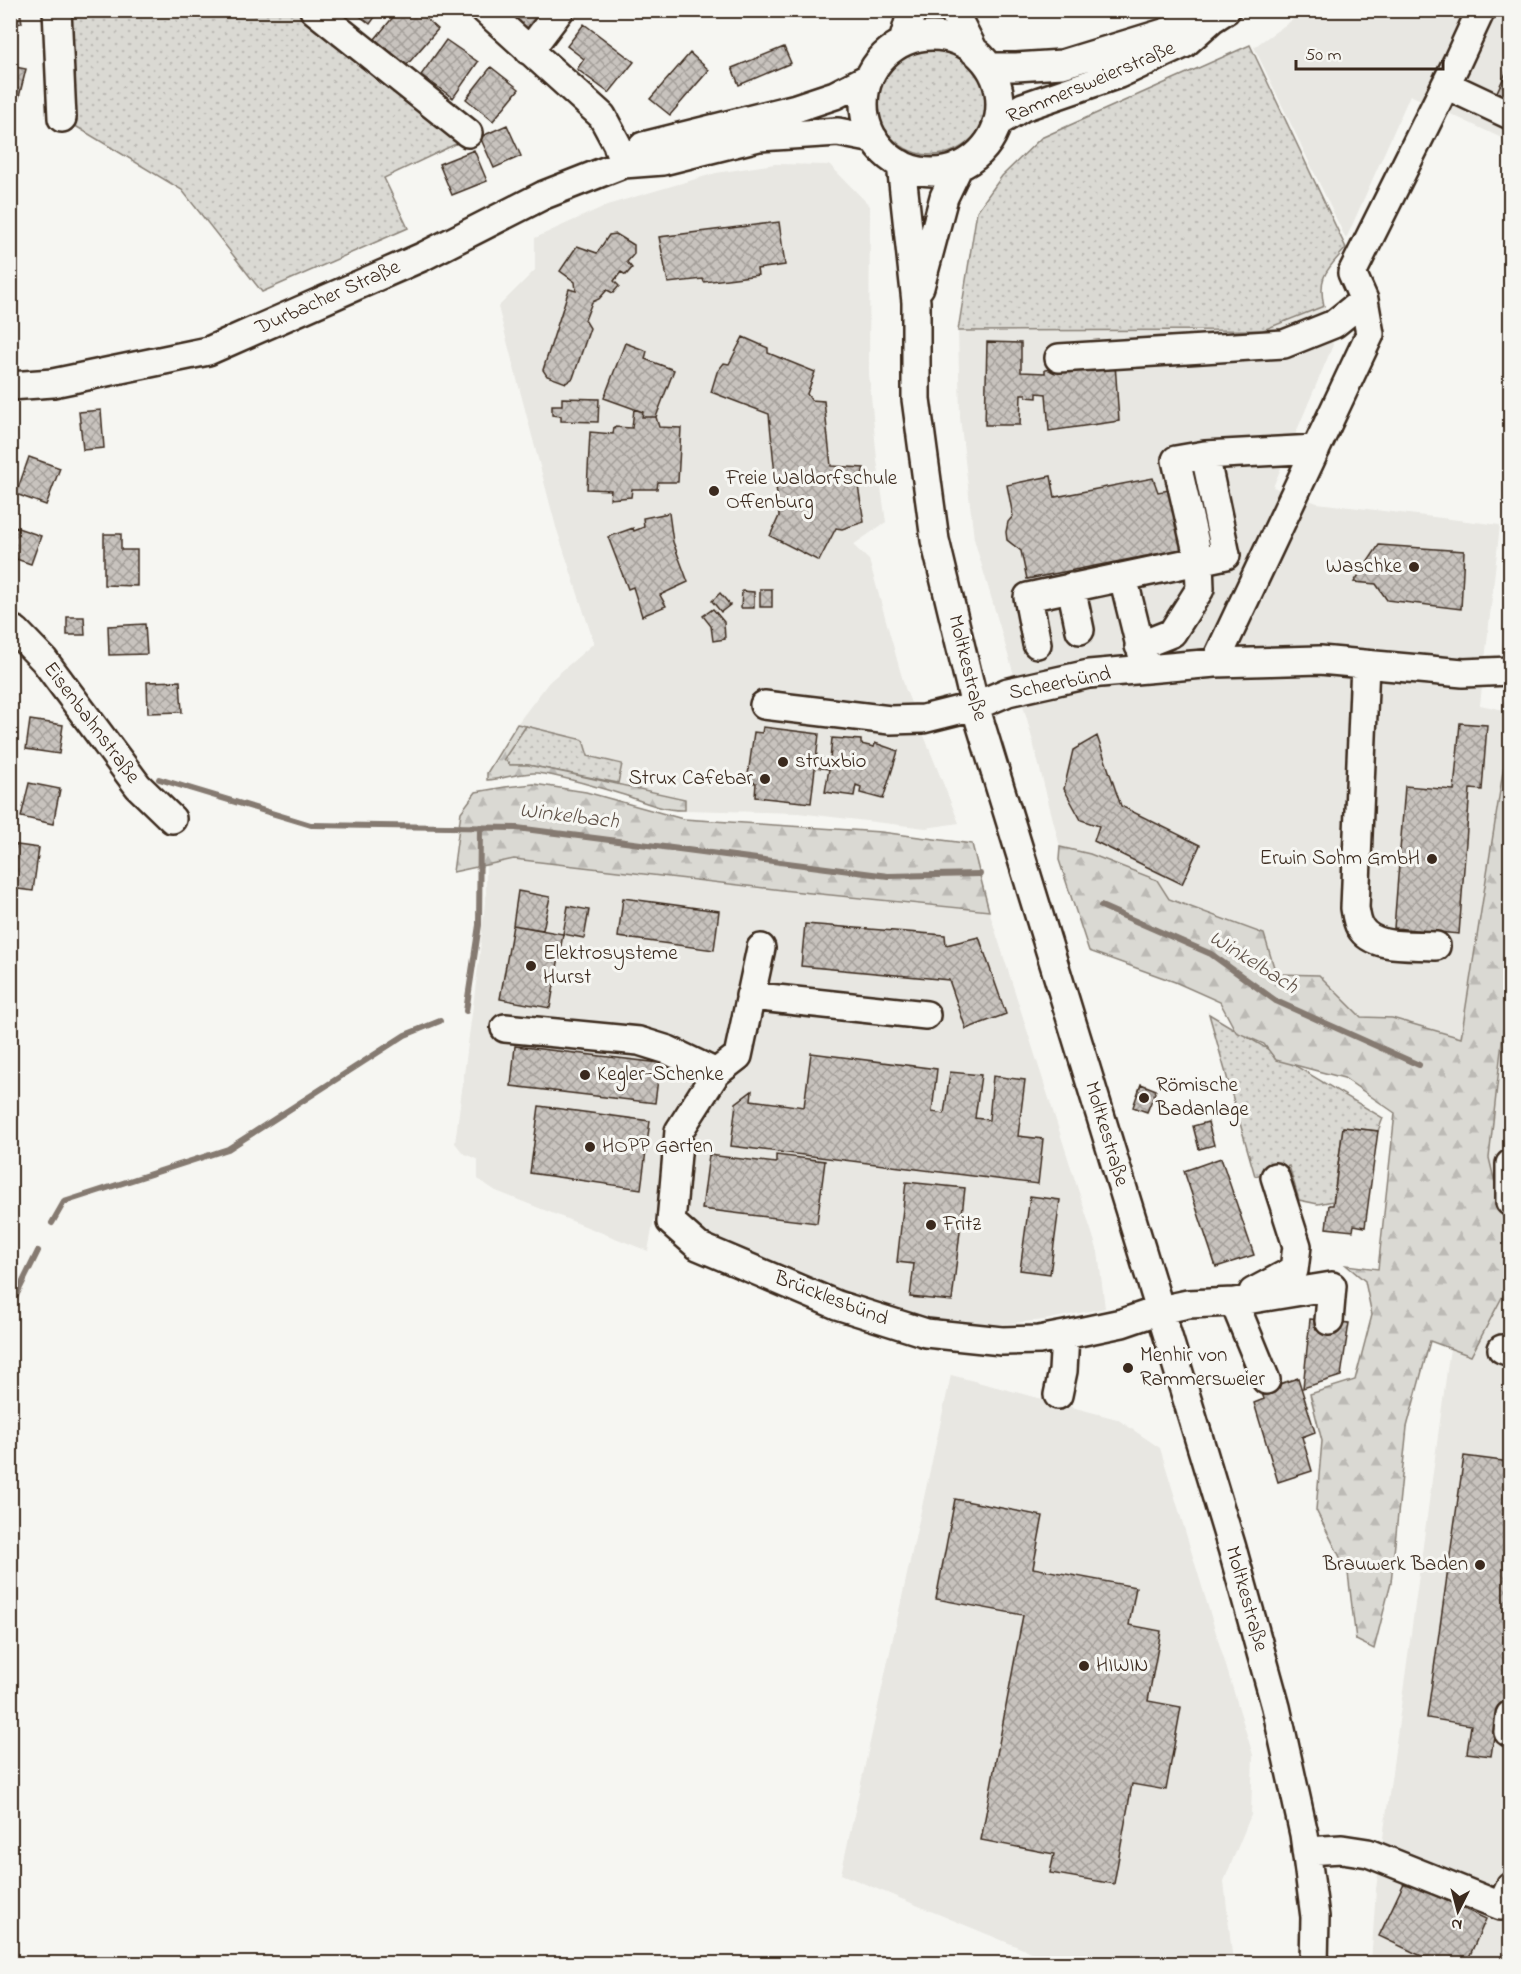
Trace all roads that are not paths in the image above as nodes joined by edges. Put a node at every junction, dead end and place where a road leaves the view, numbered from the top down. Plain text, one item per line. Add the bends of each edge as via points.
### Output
1 (57, 10) edge
2 (314, 10) edge
3 (485, 10) edge
4 (560, 10) edge
5 (912, 10) edge
6 (953, 10) edge
7 (1480, 10) edge
8 (1219, 15) edge
9 (903, 42) junction
10 (529, 51) junction
11 (981, 59) junction
12 (868, 78) junction
13 (1446, 85) junction
14 (1510, 115) edge
15 (62, 118) dead end
16 (997, 123) junction
17 (468, 133) dead end
18 (874, 139) junction
19 (627, 163) junction
20 (901, 164) junction
21 (959, 166) junction
22 (1364, 300) junction
23 (916, 302) junction
24 (1059, 358) dead end
25 (10, 386) edge
26 (1316, 449) junction
27 (1199, 561) junction
28 (1123, 577) junction
29 (1071, 587) junction
30 (13, 630) edge
31 (1080, 630) dead end
32 (1038, 644) dead end
33 (1142, 658) junction
34 (10, 659) edge
35 (1215, 663) junction
36 (1365, 664) junction
37 (1508, 671) edge
38 (764, 705) dead end
39 (975, 706) junction
40 (172, 819) dead end
41 (1436, 946) dead end
42 (761, 948) dead end
43 (750, 996) junction
44 (926, 1015) dead end
45 (505, 1028) dead end
46 (716, 1073) junction
47 (1510, 1164) edge
48 (1275, 1177) dead end
49 (1510, 1202) edge
50 (1234, 1302) junction
51 (1160, 1310) junction
52 (1329, 1321) dead end
53 (1065, 1335) junction
54 (1266, 1380) dead end
55 (1058, 1395) dead end
56 (1510, 1715) edge
57 (1510, 1732) edge
58 (1306, 1851) junction
59 (1507, 1901) edge
60 (1314, 1964) edge

1 - 15 street
2 - 17 street
3 - 10 street
4 - 10 street
5 - 9 street
6 - 11 street
7 - 13 street
8 - 11 street, Rammersweierstraße via 1062,64 1016,67
8 - 16 street, Rammersweierstraße via 1184,44 1119,74 1023,107
9 - 11 street via 940,36 952,39
9 - 12 street via 885,54
10 - 19 street via 602,117
11 - 16 street via 999,94
12 - 18 street via 864,116
12 - 19 street, Durbacher Straße via 796,108 643,146
13 - 14 street
13 - 22 street via 1352,273
16 - 21 street via 983,148
18 - 19 street, Durbacher Straße via 838,132 759,137 663,161
18 - 20 street
19 - 25 street, Durbacher Straße via 544,195 422,257 208,351 53,383
20 - 21 street via 930,171
20 - 23 street, Moltkestraße
21 - 23 street, Moltkestraße via 944,197
22 - 24 street via 1334,324 1284,344
22 - 26 street via 1370,334
23 - 39 street, Moltkestraße via 916,399 935,540
26 - 27 street via 1176,460
26 - 35 street
27 - 28 street
27 - 33 street via 1200,589 1172,633
28 - 29 street
28 - 33 street
29 - 31 street
29 - 32 street via 1028,597
30 - 34 street
30 - 40 street, Eisenbahnstraße via 44,660 138,786
33 - 35 street, Scheerbünd
33 - 39 street, Scheerbünd via 1008,692
35 - 36 street, Scheerbünd via 1320,660
36 - 37 street, Scheerbünd via 1463,673
36 - 41 street via 1355,908 1359,925 1368,937 1382,942
38 - 39 street, Scheerbünd via 890,720 923,719
39 - 51 street, Moltkestraße
42 - 43 street
43 - 44 street
43 - 46 street via 738,1056
45 - 46 street via 639,1041
46 - 53 street, Brücklesbünd via 679,1131 671,1222 698,1246 837,1305 926,1333 1002,1341
47 - 49 street
48 - 50 street via 1297,1246 1294,1270
50 - 51 street, Brücklesbünd
50 - 52 street, Brücklesbünd via 1332,1286
50 - 54 street
51 - 53 street, Brücklesbünd
51 - 58 street, Moltkestraße via 1273,1696
53 - 55 street
56 - 57 street
58 - 59 street via 1342,1849 1368,1853
58 - 60 street, Moltkestraße via 1315,1917

